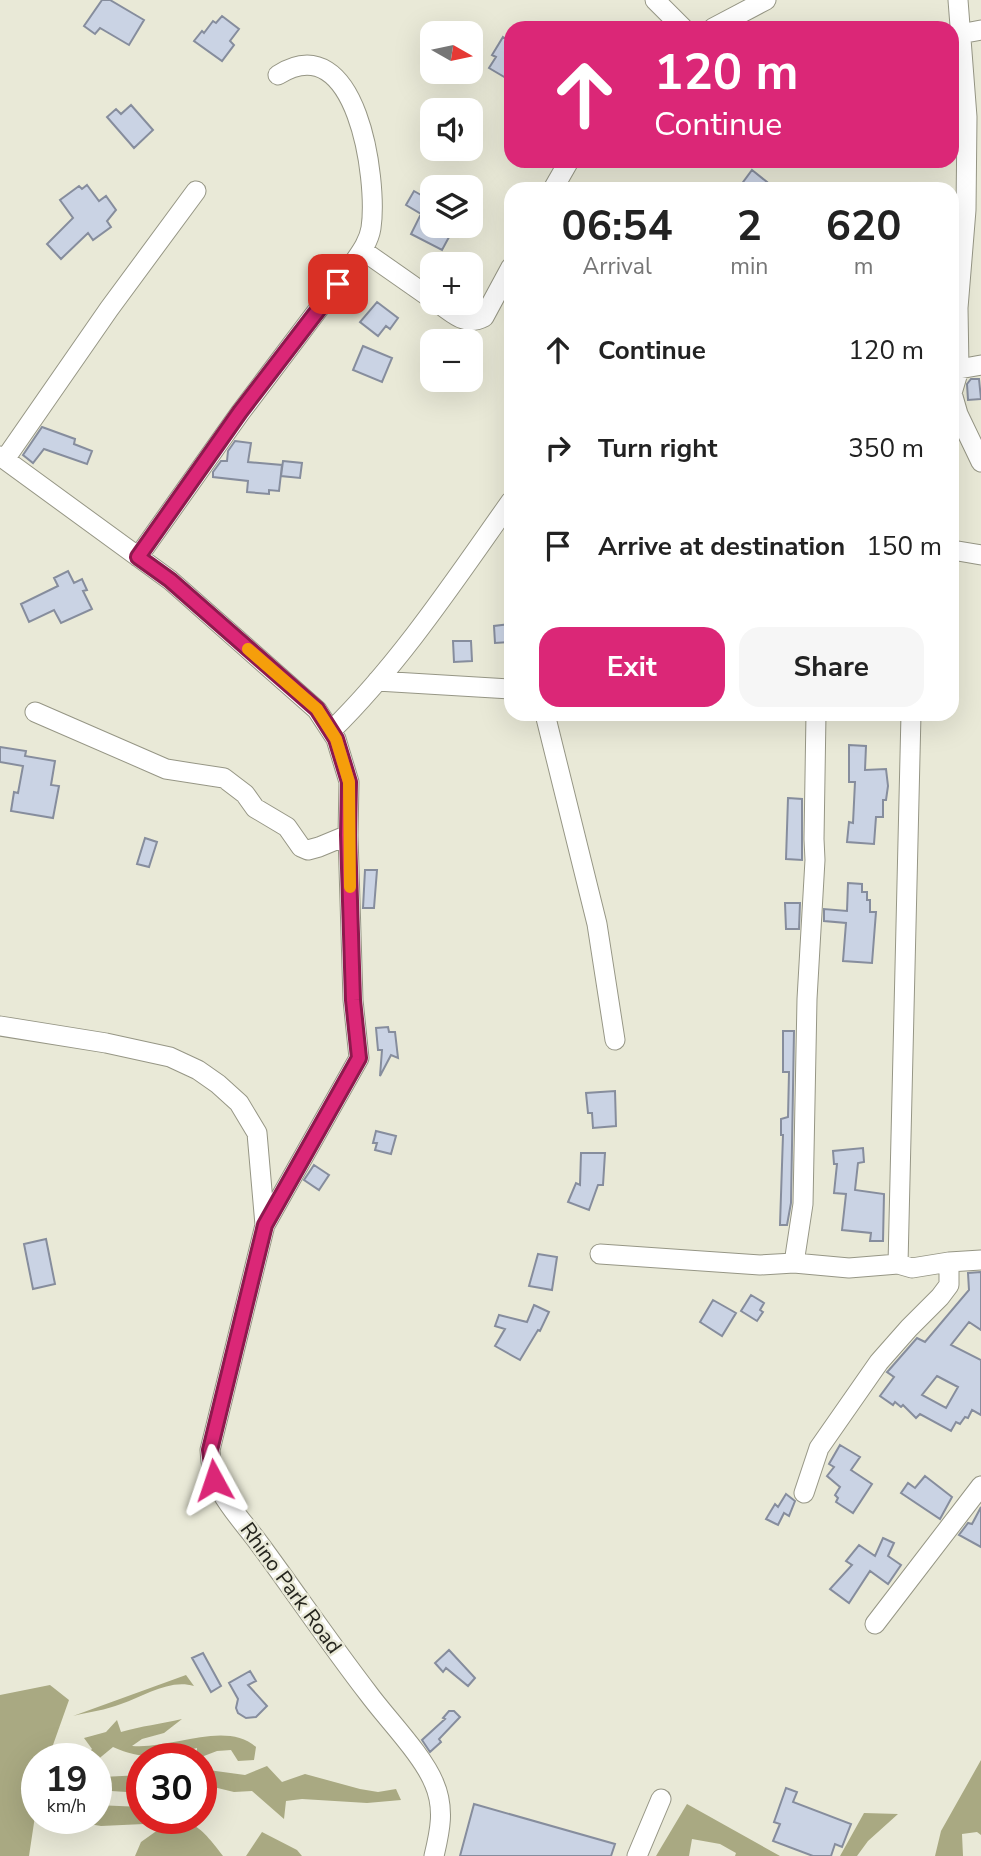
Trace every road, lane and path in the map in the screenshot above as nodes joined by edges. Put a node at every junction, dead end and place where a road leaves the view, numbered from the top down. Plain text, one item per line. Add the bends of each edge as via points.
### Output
1 (655, 0) edge
2 (766, 0) edge
3 (958, 0) edge
4 (676, 21) edge
5 (726, 21) edge
6 (981, 30) edge
7 (960, 34) junction
8 (278, 75) dead end
9 (196, 191) dead end
10 (973, 209) edge
11 (362, 250) junction
12 (504, 280) edge
13 (420, 291) edge
14 (959, 301) edge
15 (455, 315) edge
16 (981, 365) edge
17 (959, 369) edge
18 (959, 416) edge
19 (3, 457) edge
20 (981, 462) edge
21 (504, 511) edge
22 (959, 551) edge
23 (981, 555) edge
24 (138, 557) junction
25 (377, 681) junction
26 (504, 689) edge
27 (35, 712) dead end
28 (547, 721) edge
29 (816, 721) edge
30 (911, 721) edge
31 (332, 730) junction
32 (348, 835) junction
33 (0, 1026) edge
34 (615, 1040) dead end
35 (265, 1225) junction
36 (600, 1254) dead end
37 (981, 1260) edge
38 (949, 1262) junction
39 (794, 1264) junction
40 (898, 1264) junction
41 (981, 1486) edge
42 (804, 1493) dead end
43 (875, 1624) dead end
44 (661, 1799) dead end
45 (434, 1856) edge
46 (637, 1856) edge

1 - 4 street
2 - 5 street
3 - 7 street
6 - 7 street
7 - 10 street
8 - 11 street via 292,65 308,64 325,70 348,92 363,132 373,192 371,230
9 - 19 street
10 - 14 street
11 - 13 street
11 - 24 street
12 - 15 street via 484,317 472,323
16 - 17 street
18 - 20 street
19 - 24 street
21 - 25 street
22 - 23 street
24 - 31 street via 317,709
25 - 26 street
25 - 31 street
27 - 32 street via 166,769 224,778 256,808 287,827 307,850
28 - 34 street via 597,923
29 - 39 street via 816,860 807,999 804,1191
30 - 40 street
31 - 32 street via 349,782
32 - 35 street via 359,1058
33 - 35 street, Rhino Park Road via 170,1057 218,1084 239,1103 257,1133
35 - 45 street, Rhino Park Road via 210,1450 210,1468 224,1498 434,1782 441,1813
36 - 39 street
37 - 38 street
38 - 40 street via 912,1268
38 - 42 street via 948,1285 879,1362 819,1448
39 - 40 street via 849,1268
41 - 43 street
44 - 46 street

